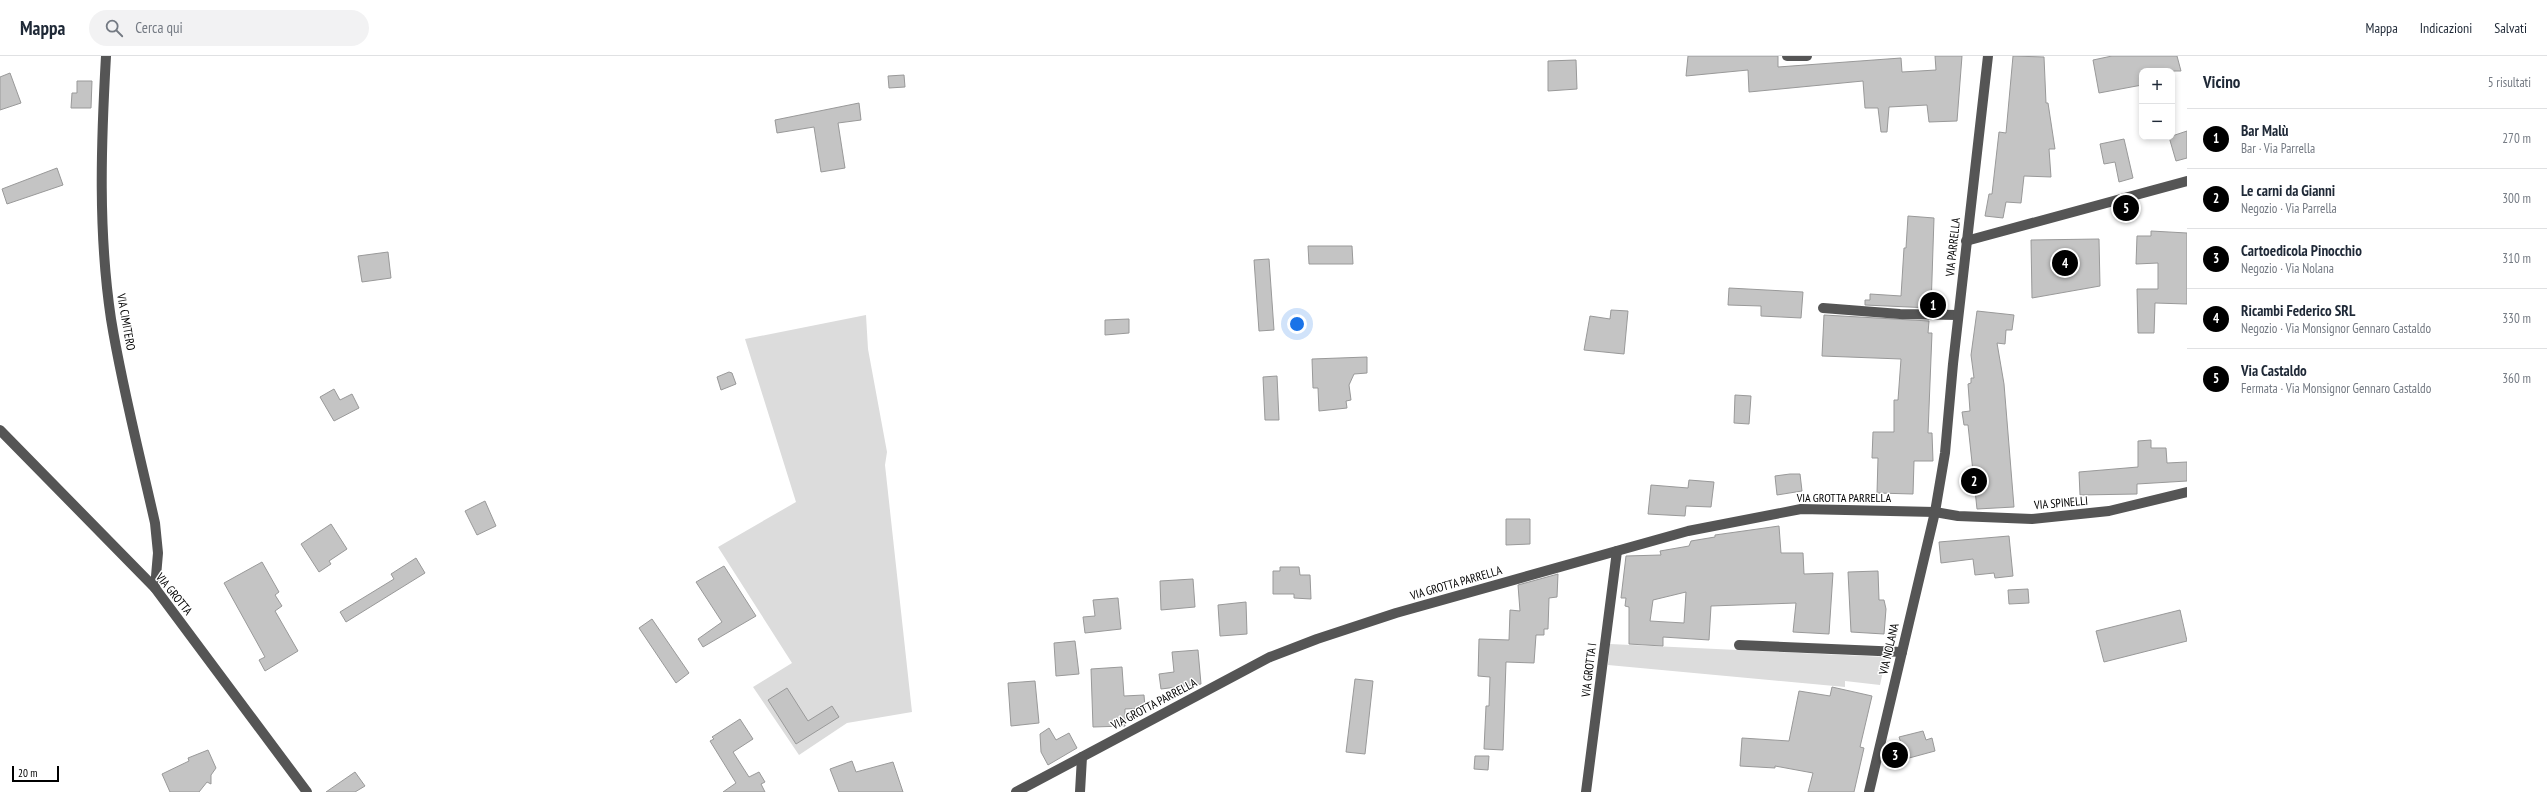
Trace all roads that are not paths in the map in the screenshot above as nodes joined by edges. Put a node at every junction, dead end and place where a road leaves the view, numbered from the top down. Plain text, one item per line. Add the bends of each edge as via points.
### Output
1 (106, 56) edge
2 (1787, 56) edge
3 (1807, 56) edge
4 (1988, 56) edge
5 (2187, 181) edge
6 (1966, 241) junction
7 (1823, 308) dead end
8 (1958, 315) junction
9 (0, 430) edge
10 (2187, 492) edge
11 (1935, 512) junction
12 (1617, 551) junction
13 (155, 588) junction
14 (1738, 645) dead end
15 (1902, 652) junction
16 (1082, 757) junction
17 (307, 792) edge
18 (1016, 792) edge
19 (1080, 792) edge
20 (1586, 792) edge
21 (1869, 792) edge

1 - 13 street, VIA CIMITERO via 101,161 105,269 111,320 155,523 158,553
2 - 3 street
4 - 6 street, VIA PARRELLA
5 - 6 street
6 - 8 street, VIA PARRELLA
7 - 8 street via 1900,314
8 - 11 street, VIA PARRELLA via 1945,453
9 - 13 street, VIA GROTTA
10 - 11 street, VIA SPINELLI via 2110,511 2032,519 1958,516
11 - 12 street, VIA GROTTA PARRELLA via 1801,509 1688,531
11 - 15 street, VIA NOLANA
12 - 16 street, VIA GROTTA PARRELLA via 1396,613 1270,657
12 - 20 street, VIA GROTTA I
13 - 17 street, VIA GROTTA
14 - 15 street
15 - 21 street, VIA NOLANA
16 - 18 street, VIA GROTTA PARRELLA
16 - 19 street

